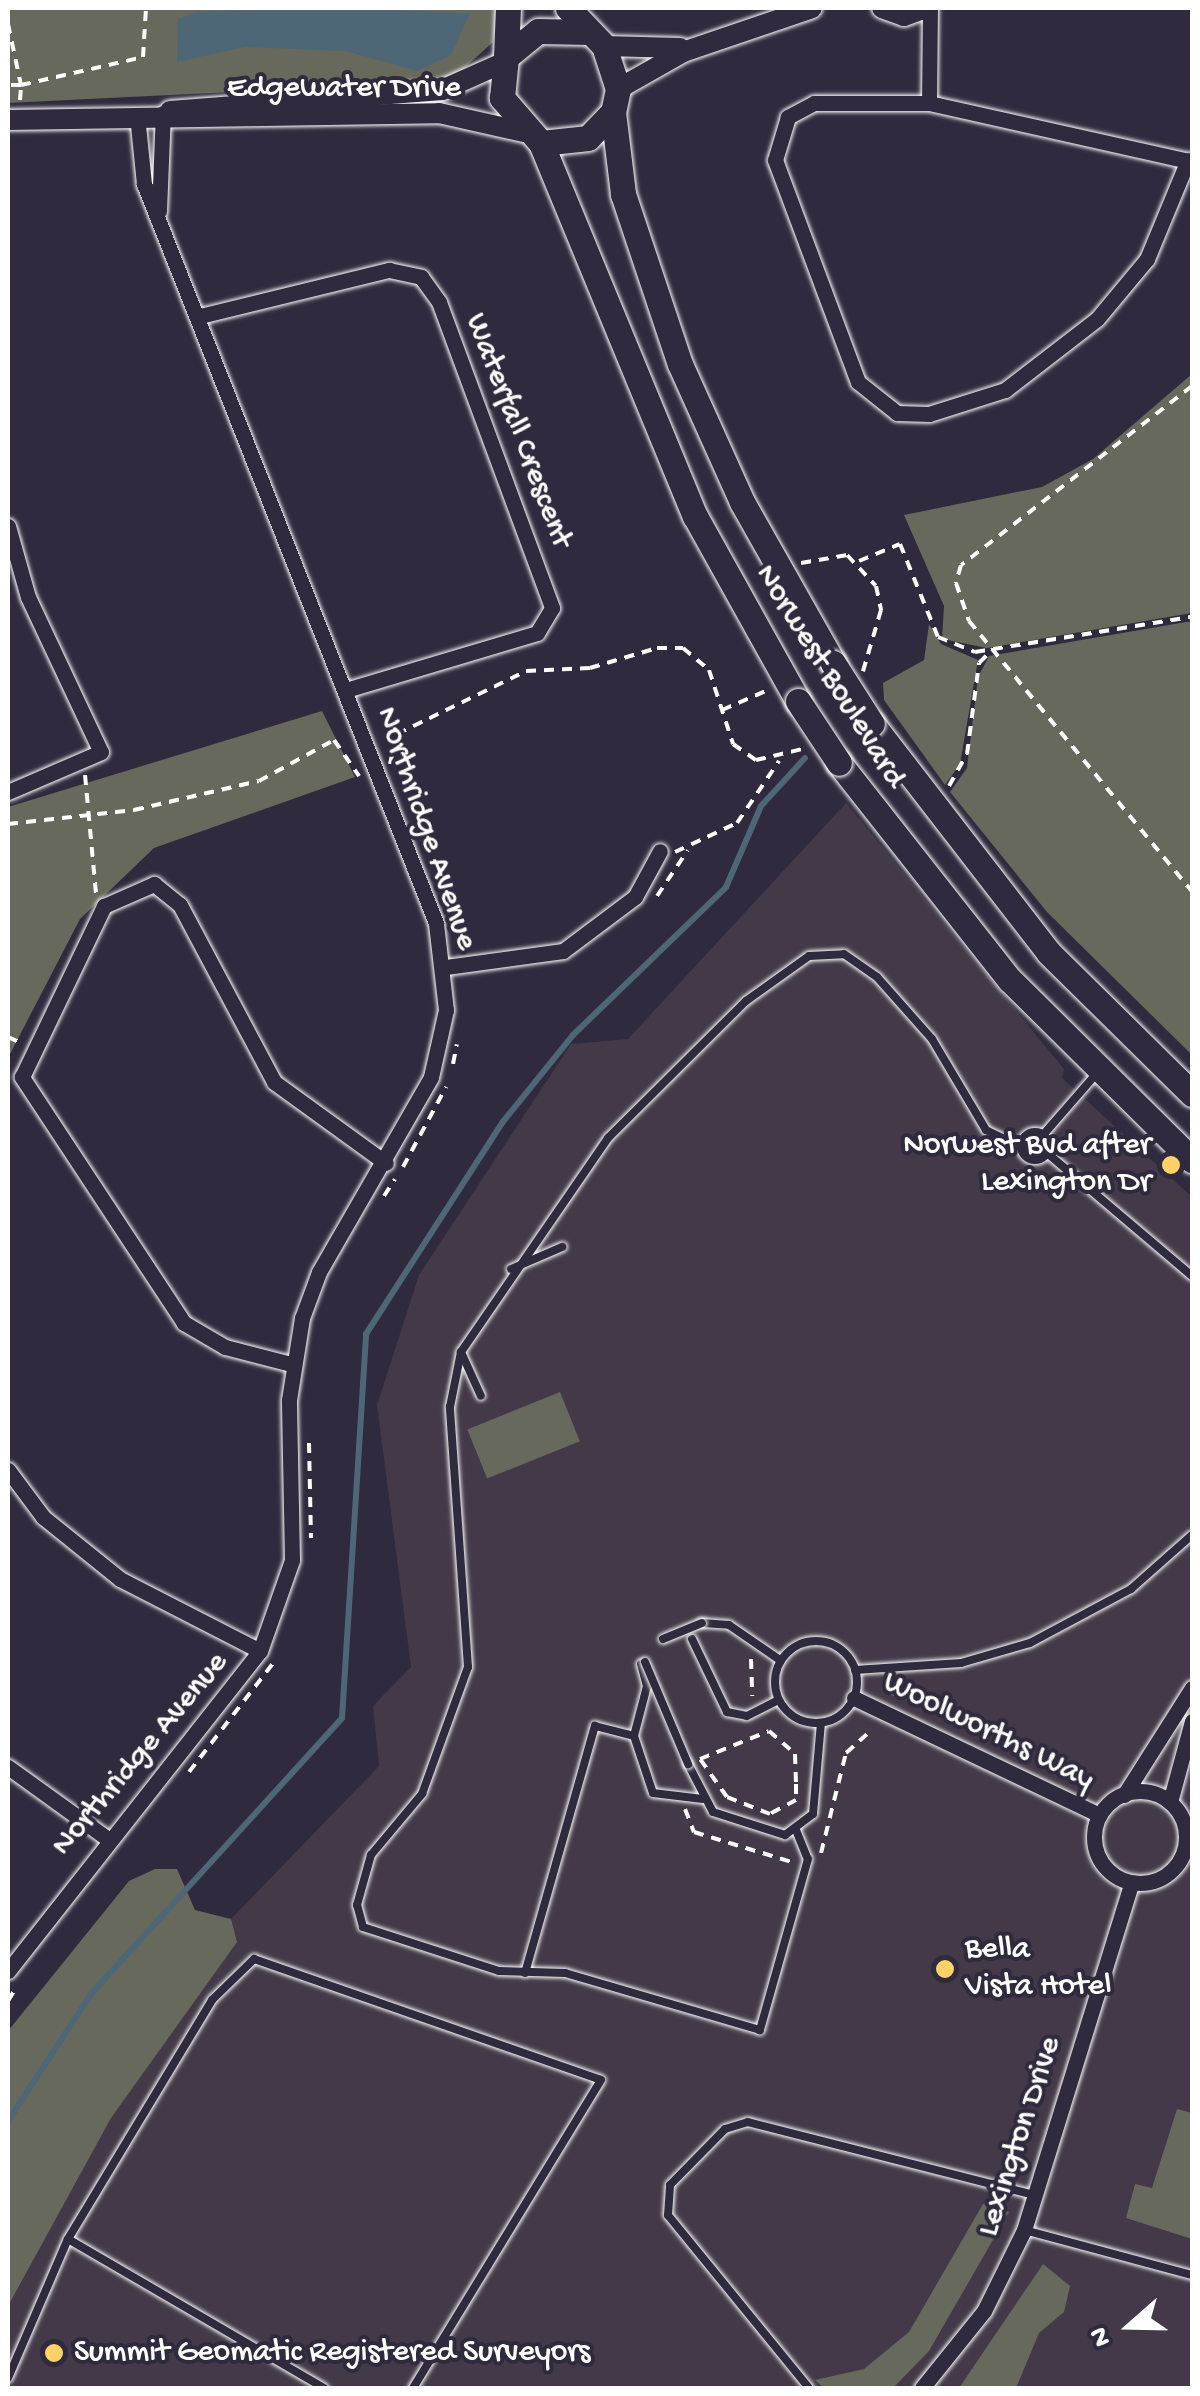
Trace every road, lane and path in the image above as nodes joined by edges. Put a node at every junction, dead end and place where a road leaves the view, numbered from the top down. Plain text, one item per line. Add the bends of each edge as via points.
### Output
1 (146, 8) edge
2 (508, 8) edge
3 (568, 8) edge
4 (816, 8) edge
5 (928, 8) edge
6 (883, 10) edge
7 (8, 24) edge
8 (596, 39) junction
9 (716, 40) junction
10 (924, 49) junction
11 (506, 59) junction
12 (21, 84) junction
13 (8, 85) edge
14 (615, 101) junction
15 (929, 103) junction
16 (163, 113) junction
17 (136, 115) junction
18 (13, 120) edge
19 (533, 138) junction
20 (1190, 161) edge
21 (159, 211) junction
22 (200, 316) junction
23 (1192, 386) edge
24 (8, 526) edge
25 (858, 561) junction
26 (798, 564) dead end
27 (1192, 616) edge
28 (993, 649) junction
29 (861, 674) dead end
30 (346, 690) junction
31 (792, 692) junction
32 (721, 710) junction
33 (806, 746) dead end
34 (84, 759) junction
35 (779, 761) junction
36 (396, 762) dead end
37 (360, 778) dead end
38 (8, 792) edge
39 (941, 794) dead end
40 (87, 811) junction
41 (8, 824) edge
42 (688, 850) junction
43 (660, 851) joint
44 (1192, 892) edge
45 (104, 906) junction
46 (645, 906) dead end
47 (446, 967) junction
48 (458, 1034) dead end
49 (1098, 1072) junction
50 (1192, 1094) edge
51 (1043, 1135) junction
52 (1021, 1147) junction
53 (1048, 1153) junction
54 (1192, 1160) edge
55 (386, 1163) junction
56 (376, 1210) dead end
57 (562, 1247) dead end
58 (511, 1269) junction
59 (1192, 1276) edge
60 (461, 1352) junction
61 (291, 1364) junction
62 (481, 1396) dead end
63 (307, 1426) dead end
64 (8, 1470) edge
65 (1192, 1535) edge
66 (310, 1547) dead end
67 (663, 1640) dead end
68 (692, 1640) dead end
69 (260, 1651) junction
70 (277, 1655) dead end
71 (751, 1659) dead end
72 (780, 1660) junction
73 (855, 1670) junction
74 (904, 1684) dead end
75 (1192, 1688) edge
76 (890, 1692) dead end
77 (752, 1696) dead end
78 (854, 1698) junction
79 (778, 1700) junction
80 (910, 1700) junction
81 (929, 1706) dead end
82 (1192, 1721) edge
83 (821, 1723) junction
84 (769, 1731) joint
85 (868, 1732) dead end
86 (634, 1736) junction
87 (8, 1767) edge
88 (182, 1780) dead end
89 (1124, 1794) junction
90 (703, 1800) junction
91 (1170, 1802) junction
92 (1099, 1815) junction
93 (796, 1830) junction
94 (105, 1837) junction
95 (821, 1854) dead end
96 (1187, 1861) edge
97 (1132, 1882) junction
98 (525, 1972) junction
99 (15, 1975) edge
100 (8, 2001) edge
101 (1035, 2195) junction
102 (1024, 2230) junction
103 (68, 2239) junction
104 (1192, 2274) edge
105 (8, 2378) edge
106 (324, 2388) edge
107 (413, 2388) edge
108 (809, 2388) edge
109 (922, 2388) edge

1 - 12 path via 143,56
2 - 11 main road
3 - 8 main road
4 - 9 street
5 - 6 street
5 - 10 street
6 - 10 street
7 - 12 path
8 - 9 street via 652,52
8 - 11 main road via 538,31
8 - 14 main road
9 - 14 street
10 - 15 street
11 - 16 street, Edgewater Drive via 442,90 200,102
11 - 19 main road via 502,98
12 - 13 path
12 - 18 path
14 - 19 main road via 588,138
14 - 50 main road, Norwest Boulevard, bridge via 623,194 680,364 742,502 834,663 872,724 1037,939
15 - 20 street
15 - 20 street via 814,103 778,134 775,160 858,382 897,413 930,414 1005,390 1125,287
16 - 17 street, Edgewater Drive
16 - 19 street, Edgewater Drive via 439,113
16 - 21 street, Northridge Avenue
17 - 18 street, Edgewater Drive
17 - 21 street, Northridge Avenue via 144,184
19 - 31 main road, Norwest Boulevard via 695,516
21 - 22 street, Northridge Avenue
22 - 30 street, Northridge Avenue
22 - 30 street, Waterfall Crescent via 390,270 421,276 438,302 552,608 537,633
23 - 28 path via 961,565 958,605
24 - 34 street via 28,597 101,752
25 - 26 path via 832,553
25 - 28 path via 900,544 944,643
25 - 29 path via 880,598
27 - 28 path
28 - 39 path via 979,663 967,754
28 - 44 path
30 - 47 street, Northridge Avenue
31 - 32 path
31 - 49 main road, Norwest Boulevard, bridge via 838,764 952,912
32 - 35 path via 733,744 756,760
32 - 36 path via 709,670 683,648 590,668 544,665 398,734
33 - 35 path
34 - 38 street
34 - 40 path
35 - 42 path via 737,823
37 - 40 path via 334,740 259,781
40 - 41 path
40 - 45 path via 94,892
42 - 43 path
42 - 46 path
43 - 47 street via 635,897 562,952
45 - 55 street via 154,884 180,905 274,1082
45 - 61 street via 22,1076 184,1323 224,1347
47 - 55 street, Northridge Avenue via 431,1077
48 - 56 path via 428,1130
49 - 51 lane
49 - 54 main road, Norwest Boulevard
51 - 52 lane via 1026,1135
51 - 53 lane
52 - 53 lane via 1033,1160
52 - 58 lane via 977,1119 896,996 852,958 821,952 746,1001 608,1138
53 - 59 lane
55 - 61 street, Northridge Avenue via 319,1272
57 - 58 lane
58 - 60 lane
60 - 62 lane
60 - 98 lane via 450,1407 468,1667 422,1794 371,1855 358,1917 372,1934
61 - 69 street, Northridge Avenue via 292,1560
63 - 66 path
64 - 69 street via 43,1518 120,1578
65 - 73 lane via 1131,1589 1030,1643 961,1663
67 - 72 lane, bridge via 702,1623 729,1625
68 - 79 lane via 727,1712 747,1716
69 - 94 street, Northridge Avenue via 209,1726
70 - 88 path via 236,1721
71 - 77 path
72 - 73 lane via 799,1644 826,1642
72 - 79 lane
73 - 78 lane
74 - 80 path
75 - 89 street
76 - 80 path
78 - 83 lane
78 - 92 street, Woolworths Way
79 - 83 lane
80 - 81 path
82 - 91 street
83 - 93 lane via 819,1792
84 - 84 path via 795,1754 796,1784 796,1800 770,1814 727,1797 700,1759
85 - 95 path via 846,1753
86 - 90 lane via 653,1793
86 - 90 lane, bridge via 646,1686 643,1663
86 - 98 lane via 595,1726
87 - 94 street
89 - 91 street via 1144,1790
89 - 92 street
90 - 93 lane via 725,1820
91 - 96 street via 1186,1834
92 - 97 street via 1101,1860
93 - 98 lane via 808,1859 760,2030 565,1974
94 - 99 street, Northridge Avenue
96 - 97 street via 1163,1877
97 - 101 street, Lexington Drive
99 - 100 path
101 - 102 street, Lexington Drive
101 - 108 lane via 748,2122 725,2129 670,2185 668,2214
102 - 104 lane
102 - 109 street, Lexington Drive via 984,2311
103 - 105 lane
103 - 106 lane
103 - 107 lane via 212,2000 254,1958 601,2080

